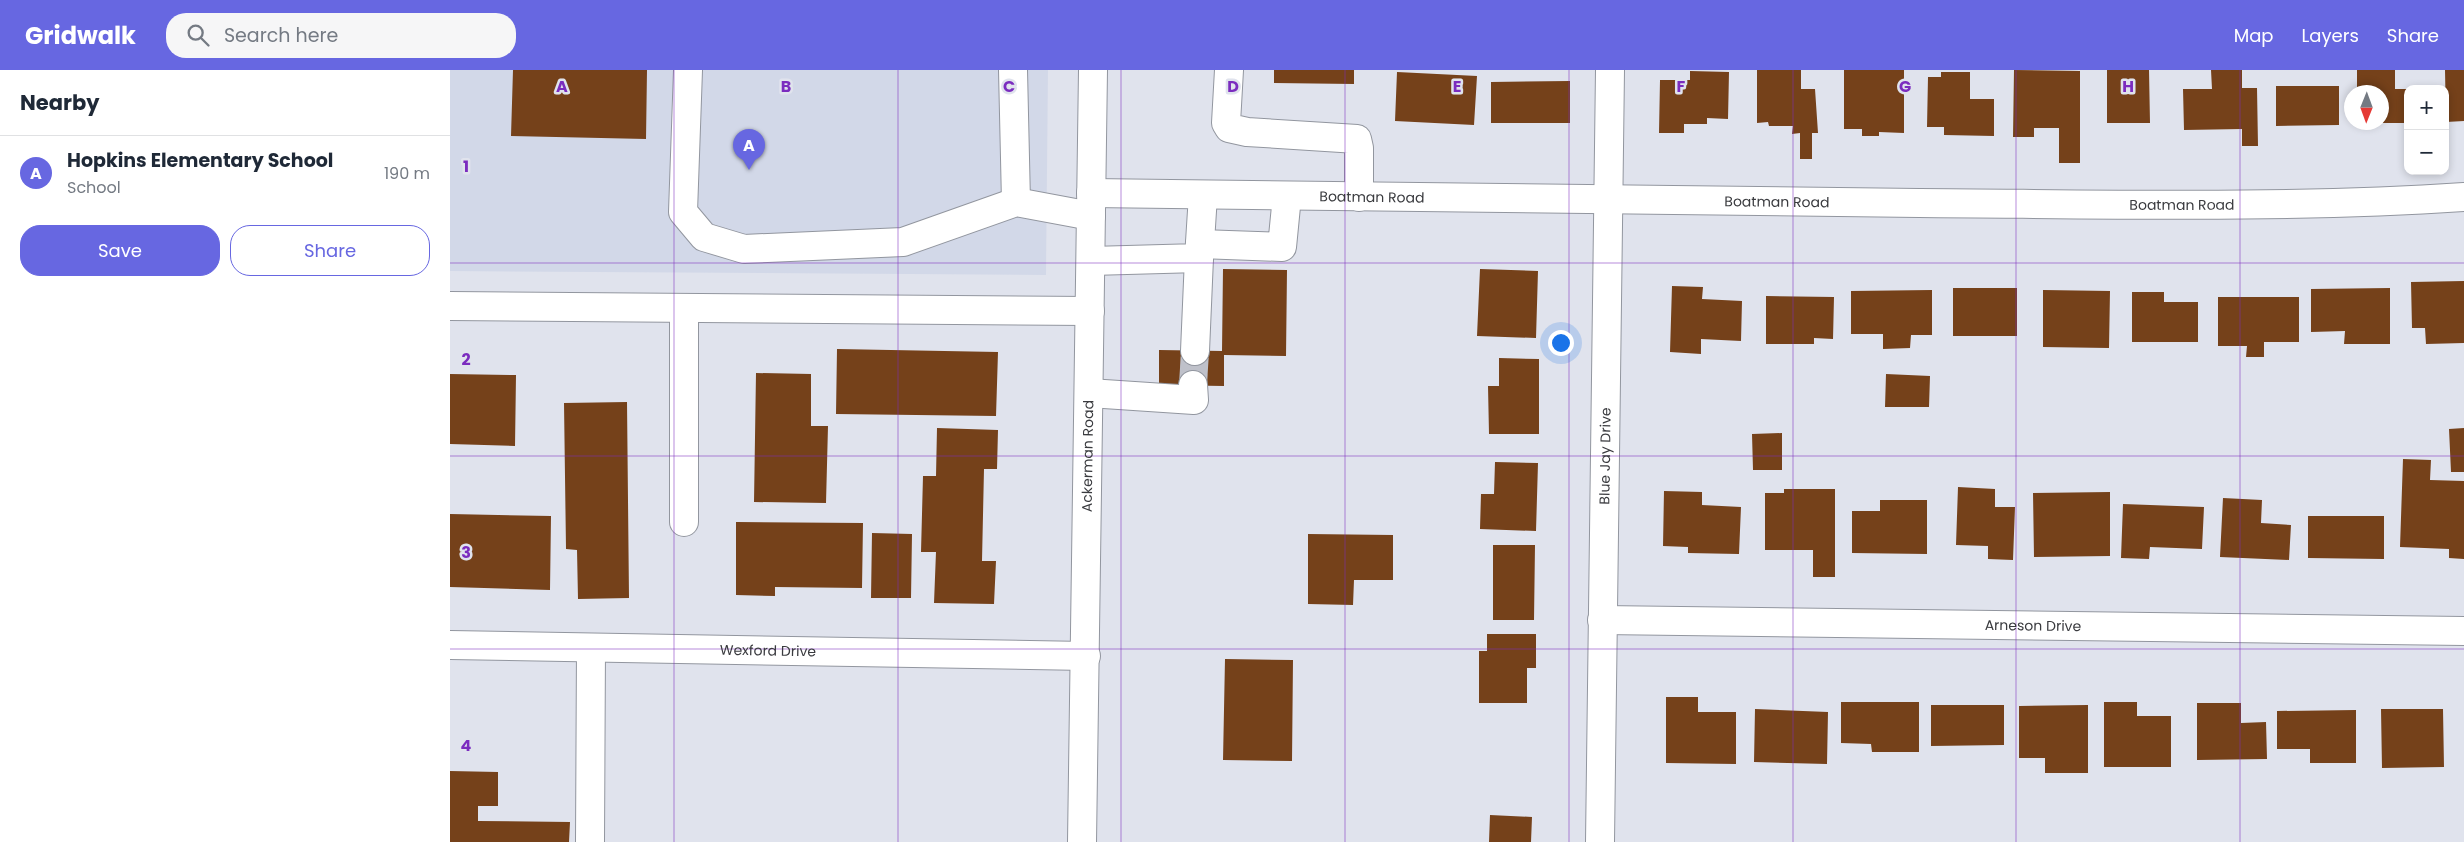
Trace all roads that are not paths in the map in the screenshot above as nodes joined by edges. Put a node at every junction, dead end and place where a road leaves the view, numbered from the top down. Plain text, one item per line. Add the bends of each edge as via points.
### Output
1 (688, 70) edge
2 (1013, 70) edge
3 (1093, 70) edge
4 (1229, 70) edge
5 (1610, 70) edge
6 (1203, 195) junction
7 (1287, 196) junction
8 (1359, 197) junction
9 (2464, 197) edge
10 (1609, 201) junction
11 (1016, 202) junction
12 (1091, 205) junction
13 (1199, 251) junction
14 (1091, 261) junction
15 (450, 306) edge
16 (684, 308) junction
17 (1090, 311) junction
18 (1195, 351) tunnel mouth
19 (1194, 385) tunnel mouth
20 (1089, 393) junction
21 (684, 522) dead end
22 (1602, 620) junction
23 (2464, 632) edge
24 (450, 646) edge
25 (591, 648) junction
26 (1086, 656) junction
27 (590, 842) edge
28 (1082, 842) edge
29 (1600, 842) edge

1 - 11 street via 683,212 704,237 744,248 904,242
2 - 11 street
3 - 12 street, Ackerman Road
4 - 8 street via 1226,123 1229,128 1357,139 1360,148
5 - 10 street, Blue Jay Drive
6 - 7 street, Boatman Road
6 - 12 street, Boatman Road
6 - 13 street
7 - 8 street, Boatman Road
7 - 13 street via 1282,247
8 - 10 street, Boatman Road
9 - 10 street, Boatman Road via 2245,205
10 - 22 street, Blue Jay Drive
11 - 12 street, Boatman Road
12 - 14 street, Ackerman Road
13 - 14 street
13 - 18 street
14 - 17 street, Ackerman Road
15 - 16 street
16 - 17 street
16 - 21 street
17 - 20 street, Ackerman Road
19 - 20 street via 1194,400
20 - 26 street, Ackerman Road
22 - 23 street, Arneson Drive
22 - 29 street, Blue Jay Drive
24 - 25 street, Wexford Drive
25 - 26 street, Wexford Drive
25 - 27 street
26 - 28 street, Ackerman Road

